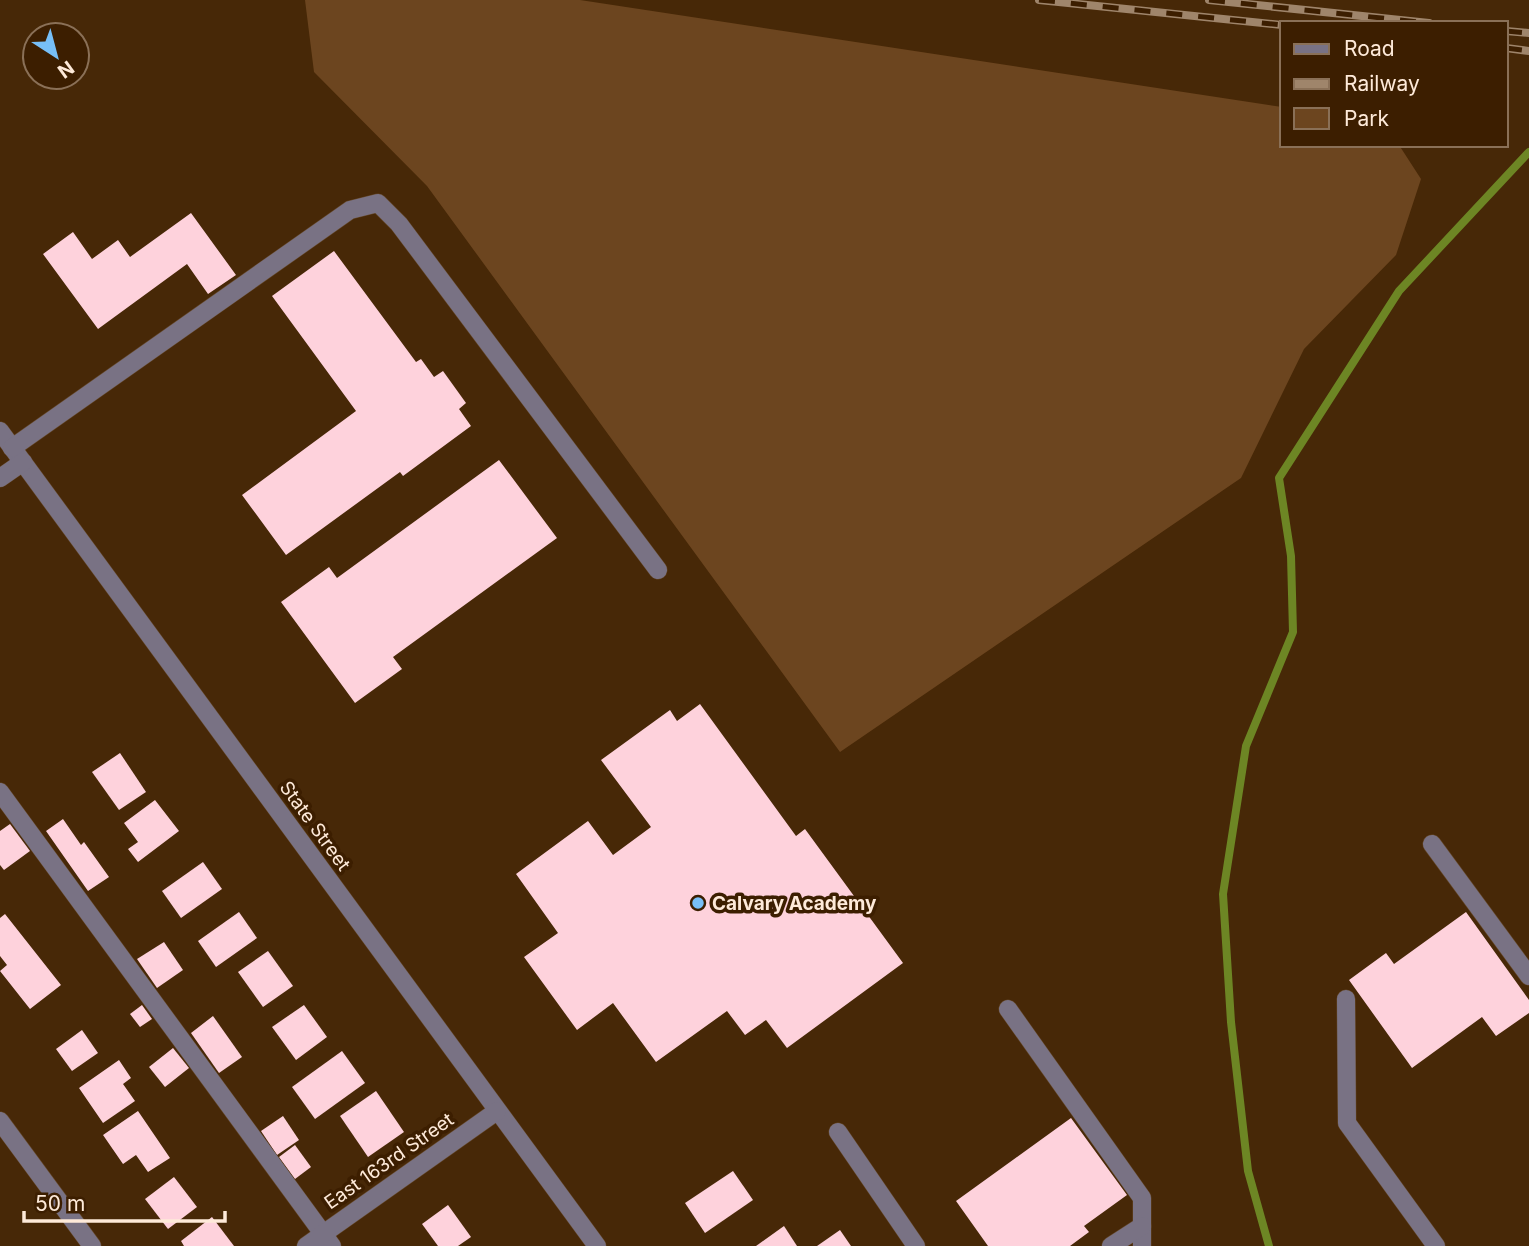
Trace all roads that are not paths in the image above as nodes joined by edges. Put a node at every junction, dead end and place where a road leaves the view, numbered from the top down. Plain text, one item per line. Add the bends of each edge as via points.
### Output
1 (0, 431) edge
2 (17, 455) junction
3 (0, 478) edge
4 (658, 570) dead end
5 (0, 792) edge
6 (1432, 844) dead end
7 (1529, 976) edge
8 (1346, 999) dead end
9 (1008, 1009) dead end
10 (498, 1111) junction
11 (0, 1121) edge
12 (838, 1132) dead end
13 (1142, 1226) junction
14 (328, 1240) edge
15 (92, 1246) edge
16 (306, 1246) edge
17 (597, 1246) edge
18 (916, 1246) edge
19 (1111, 1246) edge
20 (1142, 1246) edge
21 (1436, 1246) edge

1 - 2 street, State Street
2 - 3 street
2 - 4 street via 350,210 378,204 399,224
2 - 10 street, State Street
5 - 14 street
6 - 7 street
8 - 21 street via 1347,1123
9 - 13 street via 1142,1198
10 - 14 street, East 163rd Street
10 - 17 street, State Street
11 - 15 street
12 - 18 street
13 - 19 street
13 - 20 street
14 - 16 street, East 163rd Street

